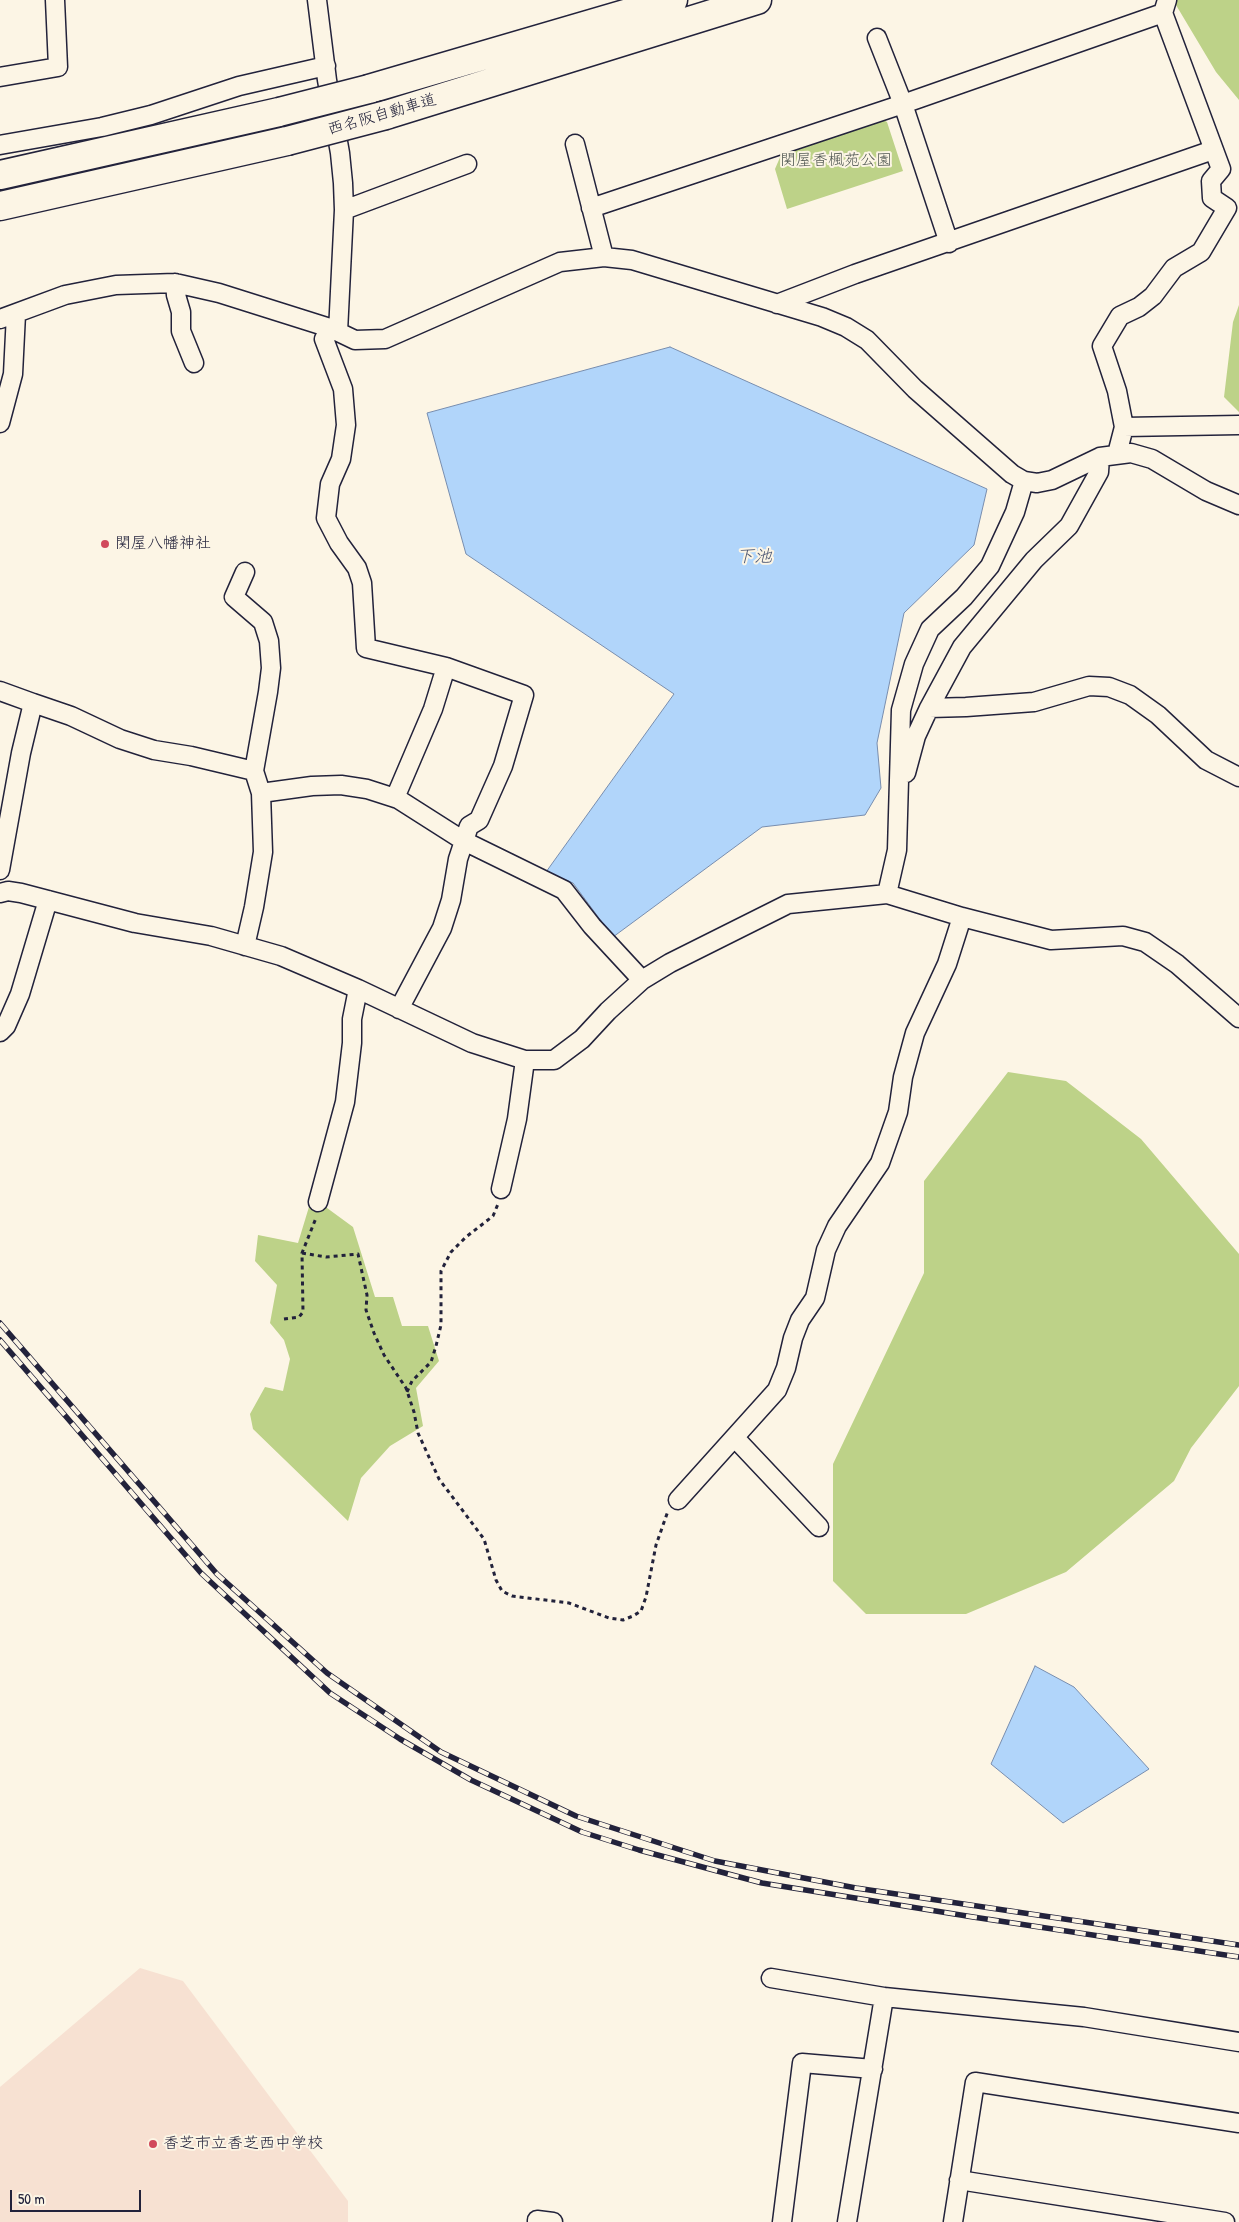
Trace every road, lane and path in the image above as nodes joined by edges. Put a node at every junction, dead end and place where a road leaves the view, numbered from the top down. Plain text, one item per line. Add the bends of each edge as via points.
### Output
1 (54, 0) edge
2 (317, 0) edge
3 (672, 0) edge
4 (757, 0) edge
5 (1165, 7) edge
6 (877, 38) dead end
7 (326, 66) junction
8 (0, 77) edge
9 (903, 104) junction
10 (575, 144) dead end
11 (0, 145) edge
12 (1213, 150) junction
13 (467, 164) dead end
14 (0, 175) edge
15 (0, 206) edge
16 (591, 208) junction
17 (344, 210) junction
18 (949, 242) junction
19 (604, 256) junction
20 (175, 283) junction
21 (777, 304) junction
22 (8, 316) edge
23 (334, 330) junction
24 (194, 363) dead end
25 (0, 423) edge
26 (1239, 425) edge
27 (1124, 427) junction
28 (1108, 456) junction
29 (1024, 481) junction
30 (1239, 505) edge
31 (245, 572) dead end
32 (446, 667) junction
33 (0, 691) edge
34 (33, 703) junction
35 (929, 708) junction
36 (254, 771) junction
37 (1239, 777) edge
38 (261, 793) junction
39 (899, 794) junction
40 (395, 798) junction
41 (464, 841) junction
42 (0, 870) edge
43 (0, 893) edge
44 (888, 894) junction
45 (48, 900) junction
46 (962, 917) junction
47 (245, 946) junction
48 (642, 980) junction
49 (358, 989) junction
50 (399, 1009) junction
51 (1239, 1018) edge
52 (0, 1032) edge
53 (525, 1060) junction
54 (501, 1189) joint
55 (318, 1202) joint
56 (302, 1253) junction
57 (284, 1319) dead end
58 (407, 1392) junction
59 (735, 1438) junction
60 (678, 1500) joint
61 (819, 1527) dead end
62 (771, 1978) dead end
63 (884, 1997) junction
64 (1239, 2042) edge
65 (873, 2069) junction
66 (1239, 2123) edge
67 (959, 2180) junction
68 (537, 2222) edge
69 (553, 2222) edge
70 (782, 2222) edge
71 (847, 2222) edge
72 (953, 2222) edge
73 (1225, 2222) edge

1 - 8 street via 58,67
2 - 7 street
3 - 14 highway, 西名阪自動車道, bridge via 369,89
4 - 15 highway, 西名阪自動車道, bridge via 386,115 287,141
5 - 9 street
5 - 12 street
6 - 9 street
7 - 11 street via 239,86 151,115 102,127
7 - 17 street via 340,153
9 - 16 street
9 - 18 street
10 - 16 street
12 - 18 street
12 - 27 street via 1221,169 1211,181 1212,198 1227,208 1201,252 1174,268 1153,296 1120,316 1102,346
13 - 17 street
16 - 19 street
17 - 23 street
18 - 21 street
19 - 21 street via 632,260
19 - 23 street via 560,262 385,339 355,340
20 - 22 street via 99,288 65,295
20 - 23 street via 219,293
20 - 24 street via 181,312 180,331
21 - 29 street via 822,317 867,340 915,389
22 - 25 street via 13,374
23 - 32 street via 324,339 343,389 346,425 342,459 330,484 326,518 357,568 362,583 366,648
26 - 27 street
27 - 28 street
28 - 29 street via 1052,480
28 - 30 street via 1131,453 1152,459 1206,491
28 - 35 street via 1069,526 1034,560 981,622 962,647
29 - 39 street via 1015,512 990,566 930,629 914,664 901,710
31 - 36 street via 234,597 263,622 269,641 271,668
32 - 40 street via 433,709
32 - 41 street via 524,695 503,766 479,820 469,826
33 - 34 street
34 - 36 street via 154,750
34 - 42 street
35 - 37 street via 1034,702 1089,686 1109,687 1130,695 1158,715 1206,760
35 - 39 street via 916,736
36 - 38 street
38 - 40 street via 341,786 367,789
38 - 47 street via 263,852
39 - 44 street via 897,850
40 - 41 street
41 - 48 street via 564,890
41 - 50 street via 442,928
43 - 45 street via 8,891
44 - 46 street
44 - 48 street via 788,904
45 - 47 street via 135,923 211,936
45 - 52 street via 20,994 6,1026
46 - 51 street via 1051,940 1123,936 1145,942 1178,964
46 - 59 street via 946,964 915,1033 898,1112 880,1163 837,1226 826,1250 815,1298 796,1329 777,1390
47 - 49 street via 281,956
48 - 53 street via 582,1039 554,1060
49 - 50 street
49 - 55 street via 352,1019 345,1102
50 - 53 street via 472,1043
53 - 54 street via 517,1119
54 - 58 path via 493,1216 451,1252 441,1271 441,1325 436,1346 431,1362 412,1381
55 - 56 path via 316,1218
56 - 57 path via 303,1312 299,1317
56 - 58 path via 326,1257 358,1254 367,1295 366,1310 374,1333
58 - 60 path via 418,1433 439,1479 484,1539 496,1580 502,1591 512,1596 569,1603 609,1618 624,1620 633,1616 641,1611 646,1597 662,1524 673,1500
59 - 60 street
59 - 61 street
62 - 63 street
63 - 64 street via 1084,2017
63 - 65 street
65 - 70 street via 802,2063
65 - 71 street
66 - 67 street via 975,2082
67 - 72 street
67 - 73 street
68 - 69 street

